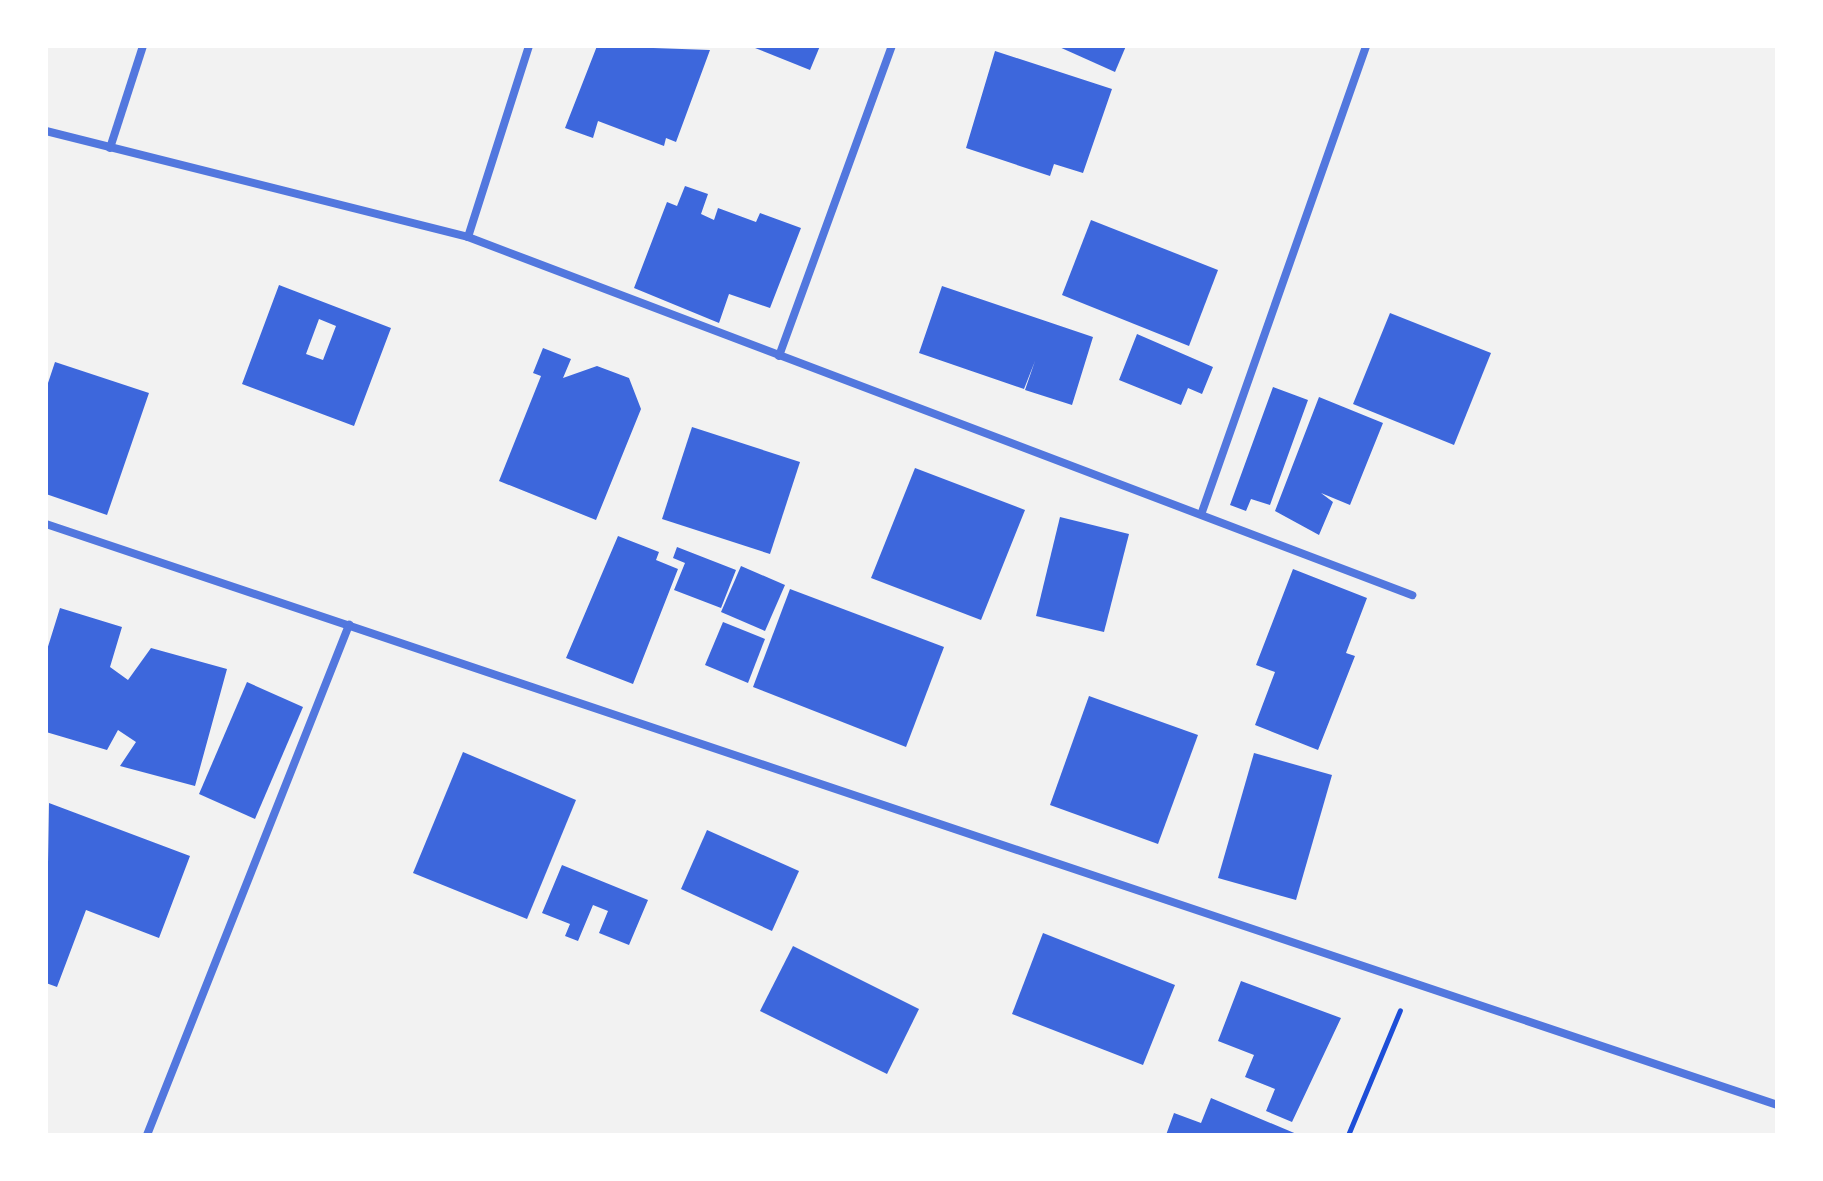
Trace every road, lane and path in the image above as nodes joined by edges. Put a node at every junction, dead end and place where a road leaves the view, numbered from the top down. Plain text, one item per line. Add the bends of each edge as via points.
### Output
1 (143, 46) edge
2 (529, 46) edge
3 (892, 46) edge
4 (1366, 46) edge
5 (46, 131) edge
6 (110, 148) junction
7 (468, 237) junction
8 (779, 356) junction
9 (1202, 512) junction
10 (46, 524) edge
11 (1412, 595) dead end
12 (349, 625) junction
13 (1410, 979) junction
14 (1777, 1105) edge
15 (147, 1135) edge
16 (1348, 1135) edge

1 - 6 street
2 - 7 street
3 - 8 street
4 - 9 street
5 - 6 street
6 - 7 street
7 - 8 street
8 - 9 street
9 - 11 street
10 - 12 street
12 - 13 street
12 - 15 street
13 - 14 street
13 - 16 path

